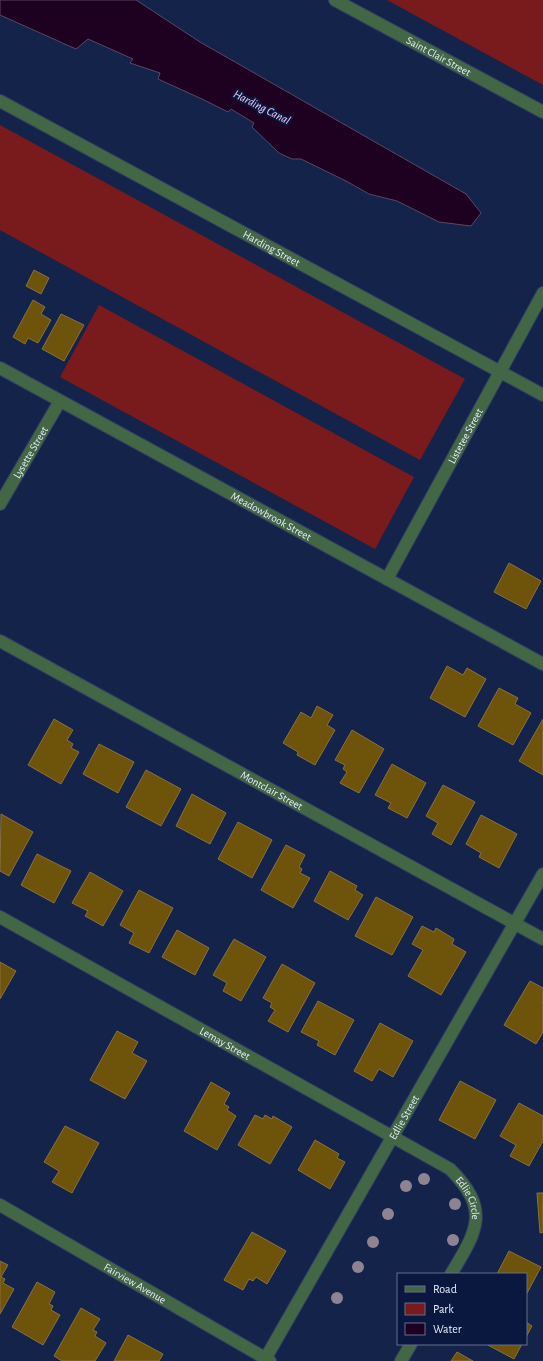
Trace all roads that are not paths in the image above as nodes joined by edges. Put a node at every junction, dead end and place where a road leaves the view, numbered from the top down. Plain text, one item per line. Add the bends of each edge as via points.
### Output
1 (335, 0) edge
2 (0, 101) edge
3 (543, 112) edge
4 (543, 293) edge
5 (0, 368) edge
6 (500, 372) junction
7 (543, 395) edge
8 (60, 401) junction
9 (0, 504) edge
10 (387, 579) junction
11 (0, 641) edge
12 (543, 664) edge
13 (543, 874) edge
14 (0, 917) edge
15 (515, 923) junction
16 (543, 939) edge
17 (392, 1137) junction
18 (450, 1170) joint
19 (0, 1205) edge
20 (452, 1273) edge
21 (410, 1345) edge
22 (266, 1360) edge
23 (401, 1361) edge

1 - 3 street, Saint Clair Street
2 - 6 street, Harding Street
4 - 6 street, Listetee Street
5 - 8 street, Meadowbrook Street
6 - 7 street, Harding Street
6 - 10 street, Listetee Street
8 - 9 street, Lysette Street
8 - 10 street, Meadowbrook Street
10 - 12 street, Meadowbrook Street
11 - 15 street, Montclair Street
13 - 15 street, Edlie Street
14 - 17 street, Lemay Street
15 - 16 street, Montclair Street
15 - 17 street, Edlie Street
17 - 18 street, Lemay Street
17 - 22 street, Edlie Street
18 - 20 street, Edlie Circle via 471,1195 476,1219 470,1243
19 - 22 street, Fairview Avenue
21 - 23 street

